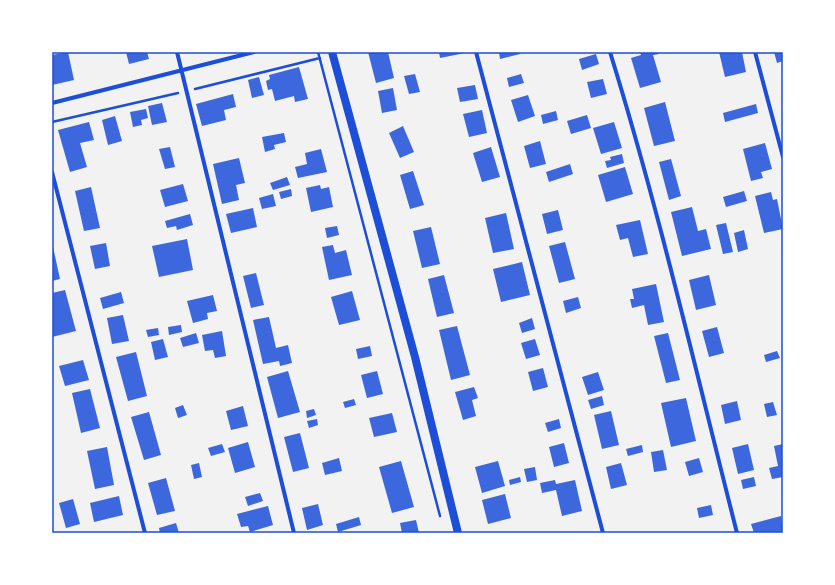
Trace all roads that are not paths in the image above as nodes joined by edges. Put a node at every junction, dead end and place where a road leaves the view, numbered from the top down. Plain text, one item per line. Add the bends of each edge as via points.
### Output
1 (177, 52) edge
2 (254, 52) edge
3 (332, 52) edge
4 (476, 52) edge
5 (610, 52) edge
6 (755, 52) edge
7 (182, 70) junction
8 (52, 103) edge
9 (783, 157) edge
10 (52, 172) edge
11 (145, 533) edge
12 (294, 533) edge
13 (458, 533) edge
14 (603, 533) edge
15 (737, 533) edge

1 - 7 street
2 - 7 street
3 - 13 main road via 415,357
4 - 14 street
5 - 15 street via 668,261
6 - 9 street
7 - 8 street
7 - 12 street
10 - 11 street

